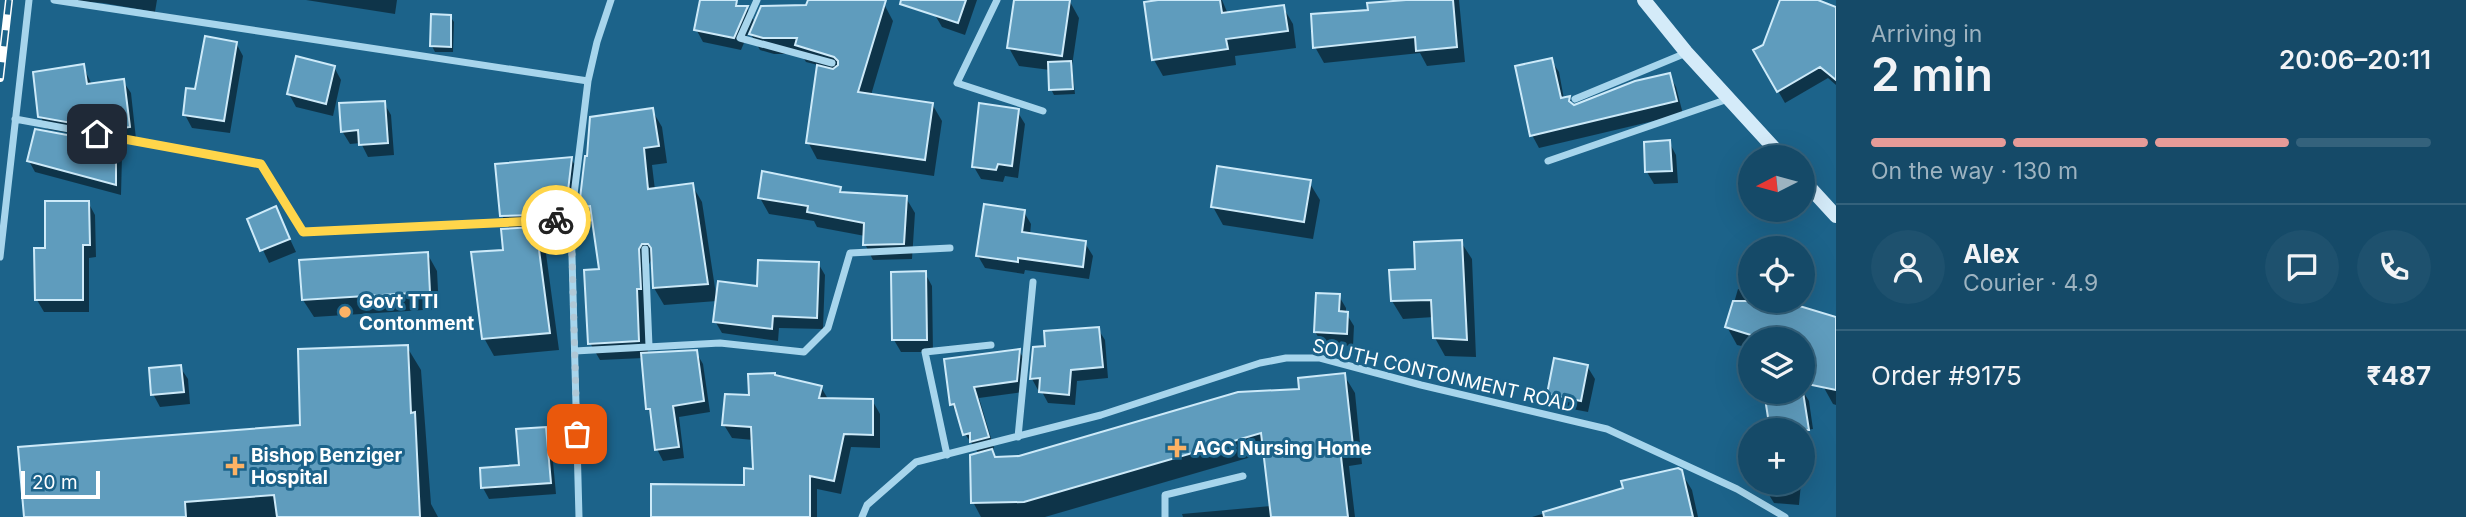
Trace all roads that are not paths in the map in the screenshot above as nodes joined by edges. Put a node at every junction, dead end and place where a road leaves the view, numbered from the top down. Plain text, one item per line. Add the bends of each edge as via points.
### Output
1 (29, 0) edge
2 (54, 0) edge
3 (611, 0) edge
4 (757, 0) edge
5 (997, 0) edge
6 (1644, 0) edge
7 (1686, 52) junction
8 (832, 63) dead end
9 (588, 81) junction
10 (1575, 99) dead end
11 (1729, 99) junction
12 (1043, 111) dead end
13 (15, 119) junction
14 (1771, 145) edge
15 (1548, 161) dead end
16 (1815, 193) edge
17 (1836, 216) edge
18 (571, 219) junction
19 (950, 248) dead end
20 (645, 249) dead end
21 (0, 257) edge
22 (1033, 282) dead end
23 (991, 345) dead end
24 (649, 346) junction
25 (575, 351) junction
26 (1018, 437) junction
27 (947, 454) junction
28 (1243, 476) dead end
29 (579, 517) edge
30 (862, 517) edge
31 (1165, 517) edge
32 (1785, 517) edge

1 - 13 street
2 - 9 street
3 - 9 street
4 - 8 street via 740,37
5 - 12 street via 957,83
6 - 7 main road
7 - 10 street
7 - 11 main road
9 - 18 street
11 - 14 main road
11 - 15 street
13 - 18 street via 261,164 303,232
13 - 21 street
16 - 17 main road
18 - 25 street
19 - 24 street via 850,254 828,328 804,352 720,343
20 - 24 street
22 - 26 street
23 - 27 street via 925,352
24 - 25 street
25 - 29 street
26 - 27 street, SOUTH CONTONMENT ROAD
26 - 32 street, SOUTH CONTONMENT ROAD via 1260,363 1320,358 1607,429 1737,489
27 - 30 street, SOUTH CONTONMENT ROAD via 916,462 867,505
28 - 31 street via 1165,495

